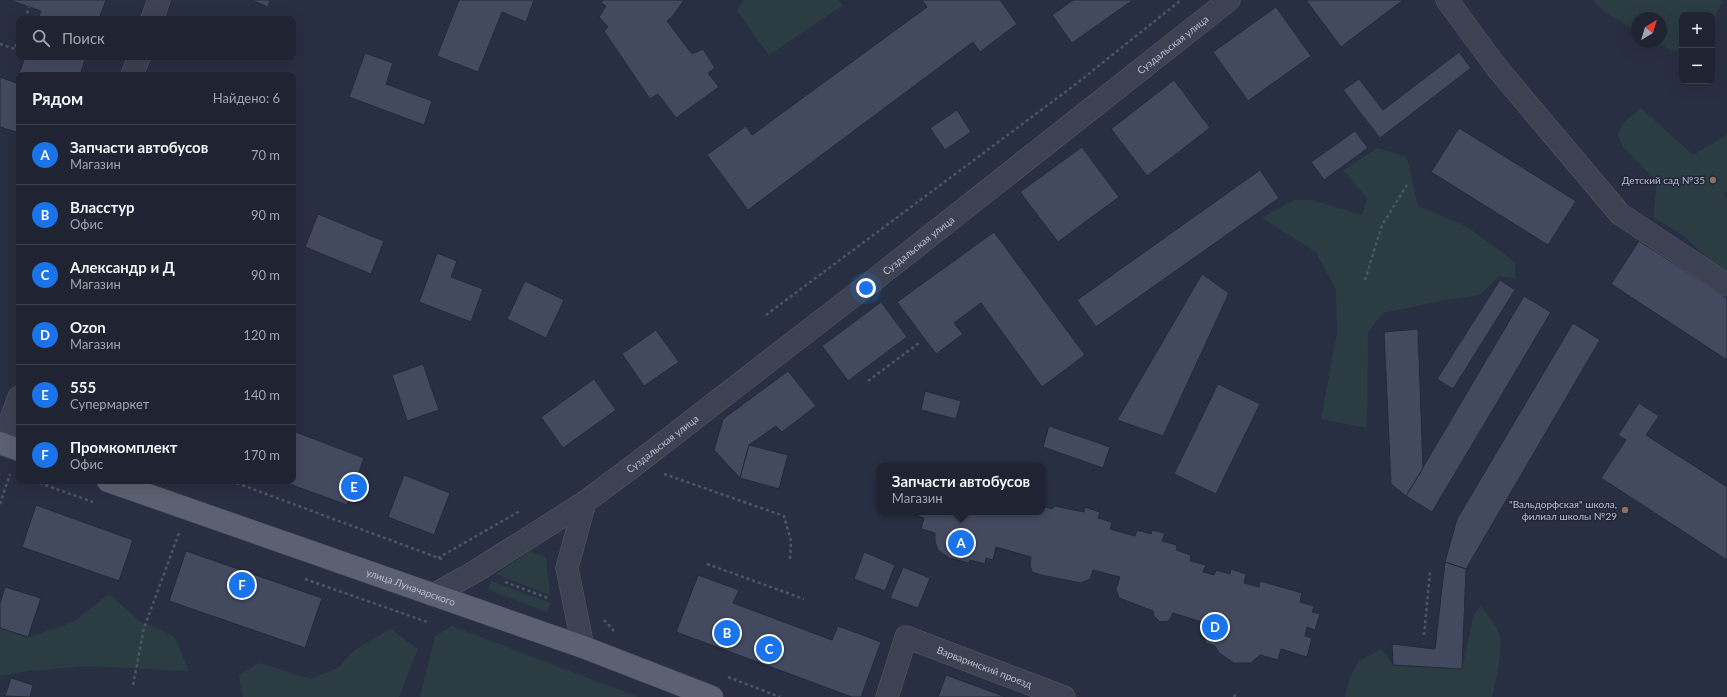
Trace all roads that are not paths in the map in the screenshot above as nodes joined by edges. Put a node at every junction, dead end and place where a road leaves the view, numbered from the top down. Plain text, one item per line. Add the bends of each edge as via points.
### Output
1 (159, 0) edge
2 (1229, 0) edge
3 (1447, 0) edge
4 (153, 16) edge
5 (138, 60) edge
6 (133, 72) edge
7 (1727, 285) edge
8 (16, 409) edge
9 (7, 446) edge
10 (117, 484) edge
11 (585, 502) junction
12 (433, 595) junction
13 (583, 647) junction
14 (712, 697) edge
15 (887, 697) edge
16 (1064, 697) edge

1 - 4 street
2 - 11 street, Суздальская улица via 868,285
3 - 7 street via 1497,68 1620,214
5 - 6 street
8 - 9 street
10 - 12 main road, улица Луначарского
11 - 12 street, Суздальская улица
11 - 13 street via 567,568
12 - 13 main road, улица Луначарского
13 - 14 main road, улица Луначарского
15 - 16 street, Варваринский проезд via 906,637

